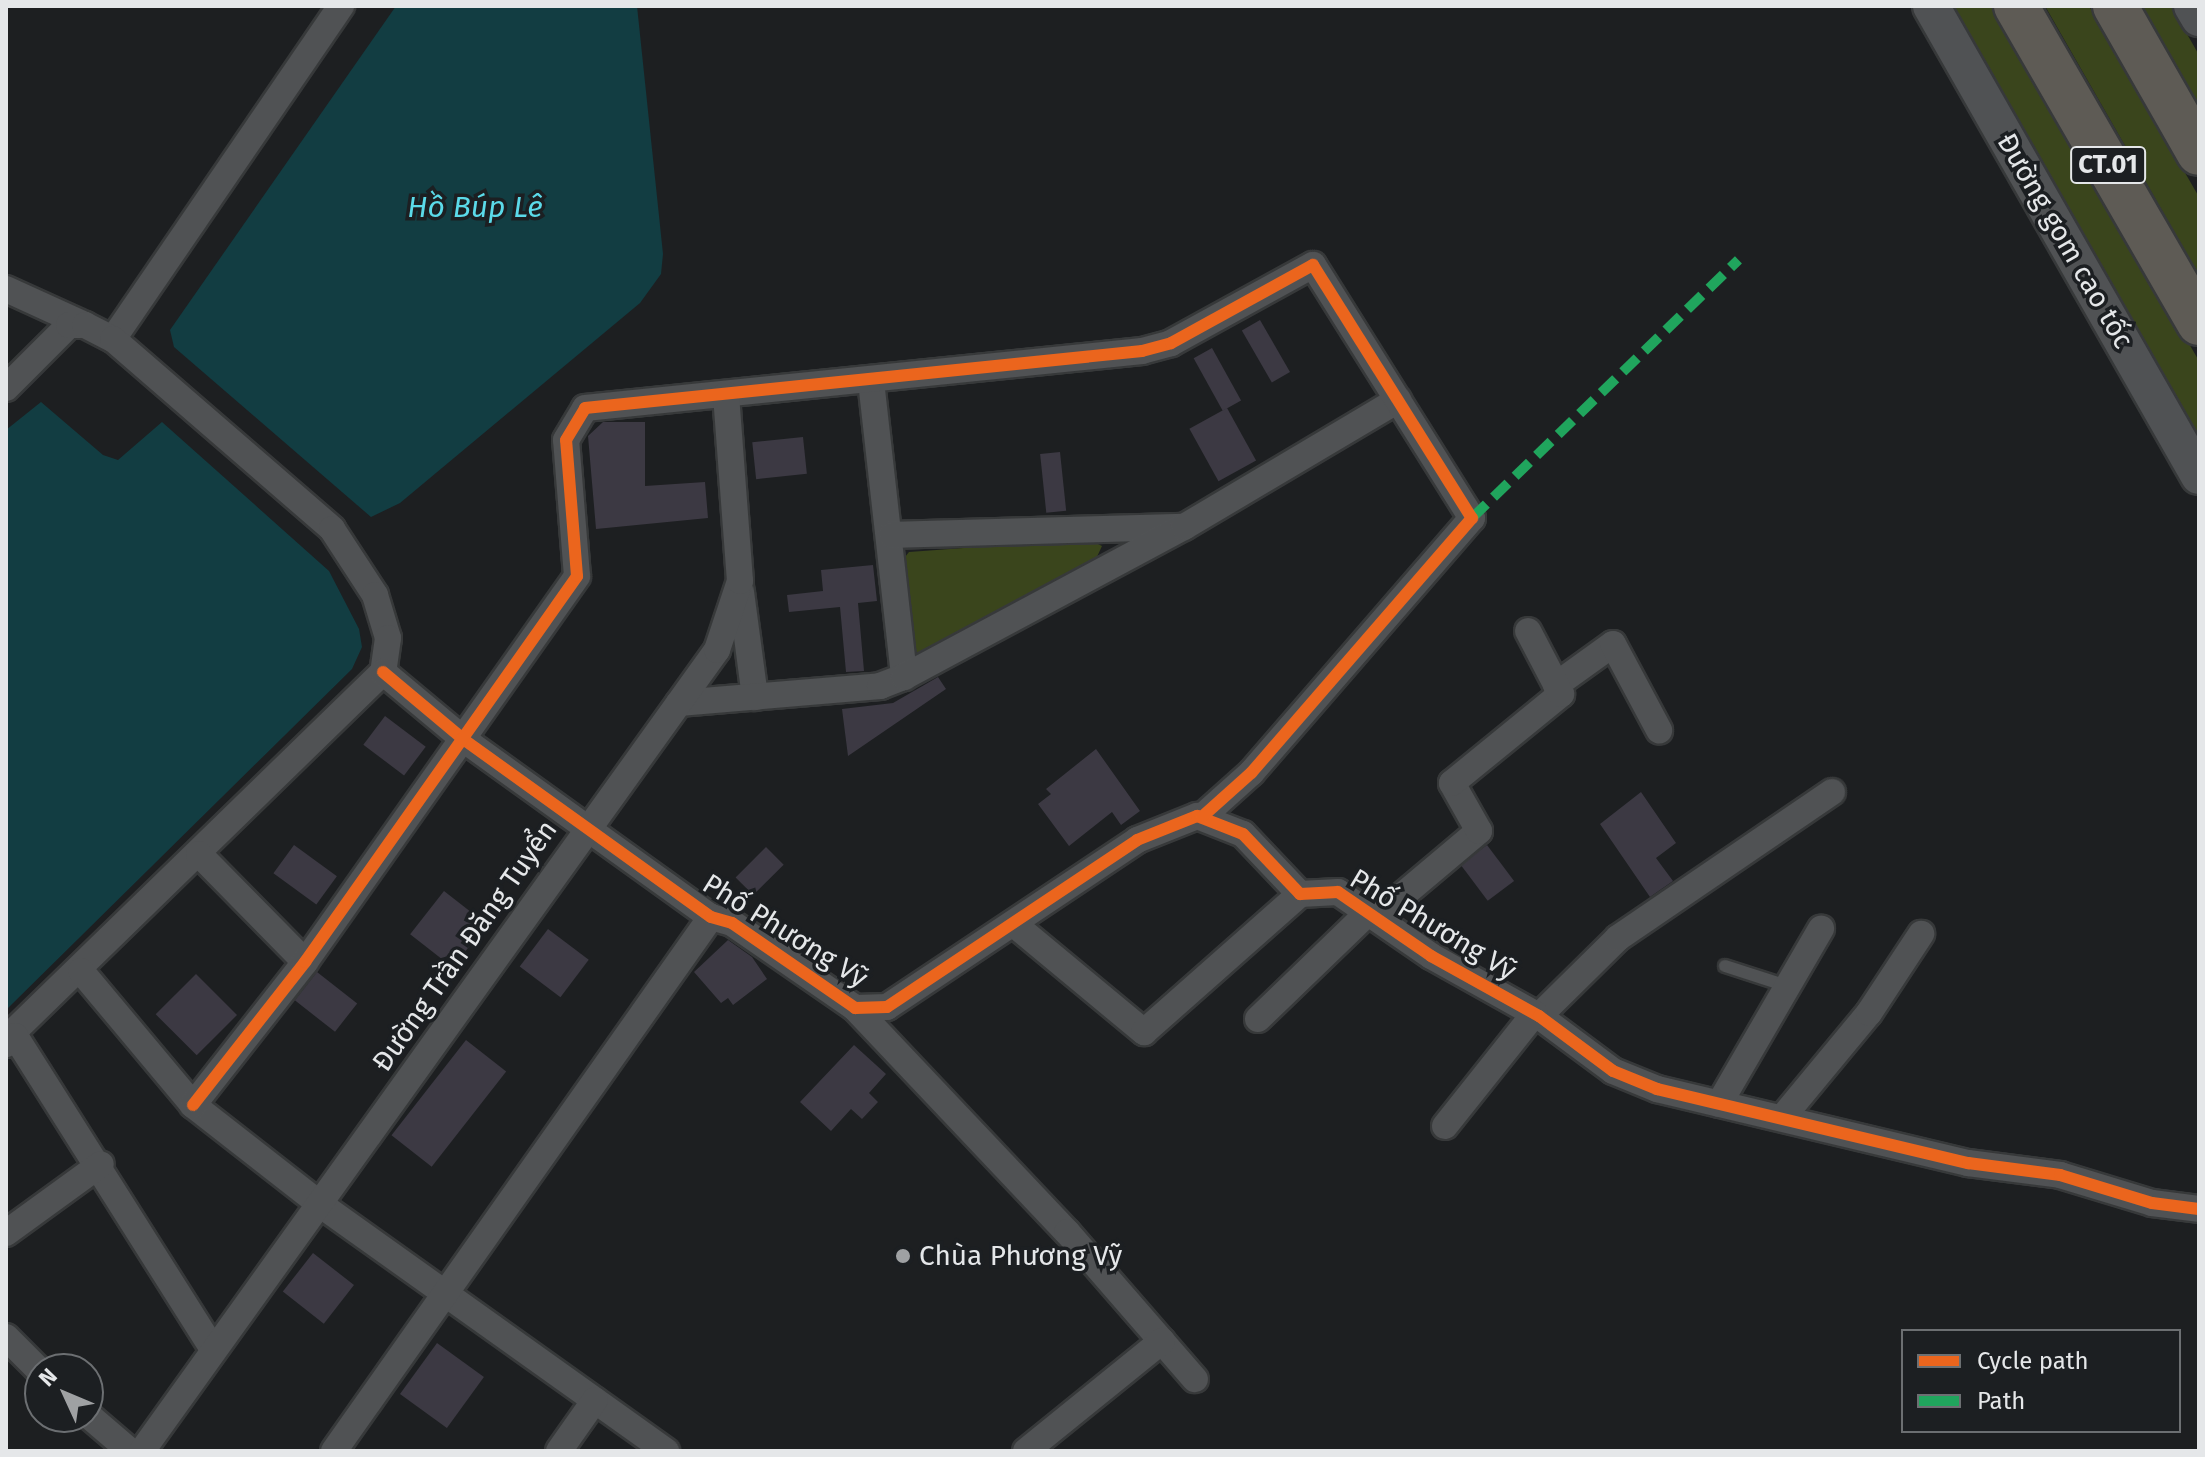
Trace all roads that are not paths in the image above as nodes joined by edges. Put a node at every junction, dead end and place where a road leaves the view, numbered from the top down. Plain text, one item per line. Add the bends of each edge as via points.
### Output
1 (341, 6) edge
2 (1931, 6) edge
3 (2016, 6) edge
4 (2115, 6) edge
5 (2192, 6) edge
6 (2199, 18) edge
7 (2199, 153) edge
8 (6, 289) edge
9 (2199, 323) edge
10 (85, 325) junction
11 (113, 339) junction
12 (871, 381) junction
13 (6, 388) edge
14 (726, 395) junction
15 (1398, 400) junction
16 (2199, 476) edge
17 (1184, 527) junction
18 (892, 535) junction
19 (740, 581) junction
20 (1528, 631) dead end
21 (383, 672) junction
22 (904, 677) junction
23 (1556, 685) junction
24 (755, 697) junction
25 (679, 703) junction
26 (1659, 730) dead end
27 (463, 739) junction
28 (1832, 792) dead end
29 (1202, 817) junction
30 (589, 827) junction
31 (199, 854) junction
32 (1300, 894) junction
33 (1374, 913) junction
34 (711, 917) junction
35 (1015, 925) junction
36 (1821, 929) dead end
37 (1921, 934) dead end
38 (305, 962) junction
39 (1725, 966) dead end
40 (81, 971) junction
41 (1790, 987) junction
42 (855, 1008) junction
43 (1537, 1014) junction
44 (1258, 1019) dead end
45 (9, 1040) edge
46 (1719, 1104) junction
47 (193, 1105) junction
48 (1782, 1118) junction
49 (1445, 1126) dead end
50 (101, 1164) junction
51 (321, 1205) junction
52 (2199, 1209) edge
53 (6, 1233) edge
54 (448, 1293) junction
55 (6, 1337) edge
56 (1162, 1341) junction
57 (213, 1349) junction
58 (24, 1355) edge
59 (1195, 1379) dead end
60 (595, 1400) junction
61 (104, 1429) edge
62 (130, 1451) edge
63 (142, 1451) edge
64 (334, 1451) edge
65 (559, 1451) edge
66 (666, 1451) edge
67 (1026, 1451) edge

1 - 11 street
2 - 16 main road, Đường gom cao tốc
3 - 9 highway, CT.01
4 - 7 highway, CT.01
5 - 6 main road
8 - 10 street
10 - 11 street
10 - 13 street via 65,328
11 - 21 street via 332,529 384,615
12 - 14 street
12 - 15 street via 1142,351 1171,343 1313,265
12 - 18 street
14 - 19 street, Đường Trần Đăng Tuyển
14 - 27 street via 597,405 574,417 566,440 577,576
15 - 17 street
15 - 29 street via 1472,518 1251,773
17 - 18 street
17 - 22 street
18 - 22 street
19 - 24 street
19 - 25 street, Đường Trần Đăng Tuyển via 717,650
20 - 23 street
21 - 27 street, Phố Phương Vỹ
21 - 31 street
22 - 24 street via 880,686
23 - 26 street via 1613,644
23 - 33 street via 1561,694 1452,783 1479,831
24 - 25 street
25 - 30 street, Đường Trần Đăng Tuyển
27 - 30 street, Phố Phương Vỹ
27 - 38 street
28 - 43 street via 1618,938
29 - 32 street via 1243,834
29 - 35 street, Phố Phương Vỹ via 1137,840
30 - 34 street, Phố Phương Vỹ
30 - 51 street, Đường Trần Đăng Tuyển
31 - 38 street
31 - 40 street
32 - 33 street, Phố Phương Vỹ via 1338,892
32 - 35 street via 1144,1032
33 - 43 street, Phố Phương Vỹ via 1431,956
33 - 44 street
34 - 42 street, Phố Phương Vỹ via 732,923
34 - 54 street
35 - 42 street, Phố Phương Vỹ via 887,1007
36 - 41 street
37 - 48 street via 1869,1013
38 - 47 street
39 - 41 lane
40 - 45 street
40 - 47 street
41 - 46 street
42 - 56 street
43 - 46 street, Phố Phương Vỹ via 1613,1071
43 - 49 street
45 - 50 street
46 - 48 street, Phố Phương Vỹ
47 - 51 street
48 - 52 street, Phố Phương Vỹ
50 - 53 street
50 - 57 street
51 - 54 street
51 - 57 street, Đường Trần Đăng Tuyển
54 - 60 street
54 - 64 street
55 - 58 street
56 - 59 street
56 - 67 street
57 - 63 street, Đường Trần Đăng Tuyển
60 - 65 street
60 - 66 street
61 - 62 street

